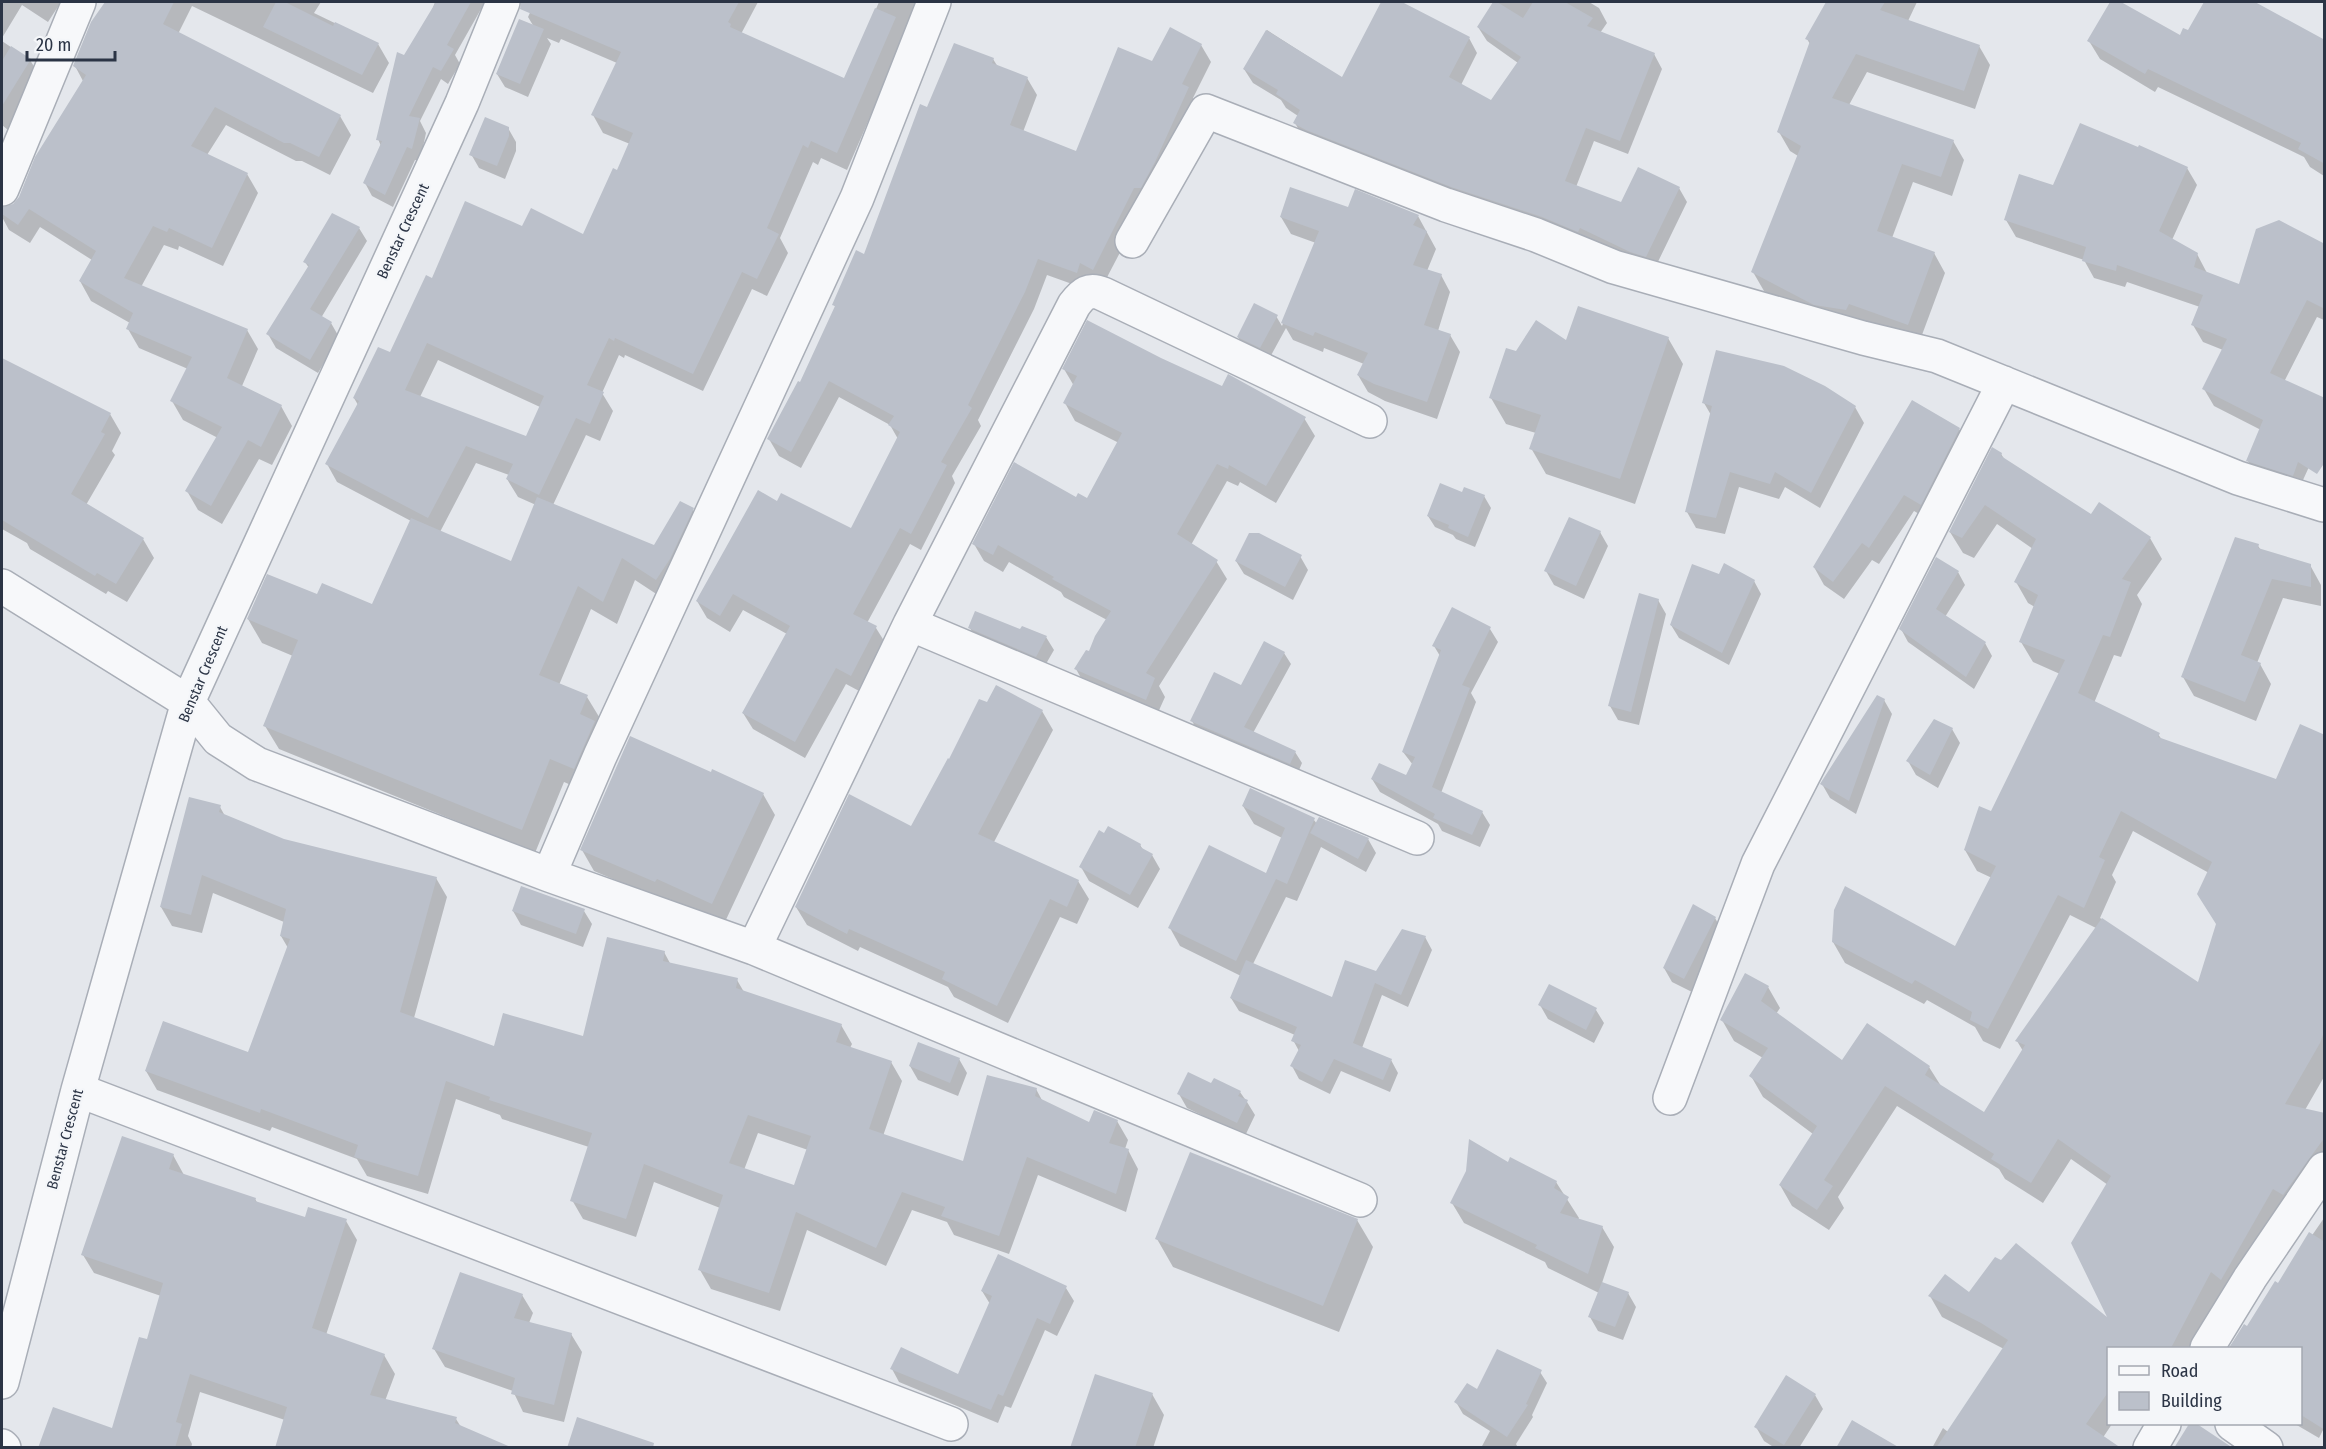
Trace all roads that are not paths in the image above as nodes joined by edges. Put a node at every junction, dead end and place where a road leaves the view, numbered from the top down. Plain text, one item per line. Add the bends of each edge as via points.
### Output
1 (79, 2) edge
2 (503, 2) edge
3 (934, 2) edge
4 (2, 189) edge
5 (1132, 241) dead end
6 (2004, 383) junction
7 (1371, 421) dead end
8 (2325, 505) edge
9 (2, 586) edge
10 (910, 624) junction
11 (188, 702) junction
12 (1417, 838) dead end
13 (549, 875) junction
14 (754, 948) junction
15 (78, 1090) junction
16 (1670, 1098) dead end
17 (2325, 1169) edge
18 (1360, 1200) dead end
19 (2208, 1347) edge
20 (2, 1382) edge
21 (951, 1424) dead end
22 (2162, 1425) edge
23 (2233, 1425) edge
24 (2150, 1448) edge
25 (2266, 1448) edge

1 - 4 street
2 - 11 street, Benstar Crescent via 462,103
3 - 13 street via 857,198
5 - 6 street via 1206,111 1614,267 1937,356
6 - 8 street via 2238,478
6 - 16 street via 1758,864
7 - 10 street via 1094,290 1082,293
9 - 11 street
10 - 12 street
10 - 14 street
11 - 13 street via 218,739 257,764
11 - 15 street, Benstar Crescent
13 - 14 street
14 - 18 street
15 - 20 street, Benstar Crescent
15 - 21 street
17 - 19 street
22 - 24 street
23 - 25 street

